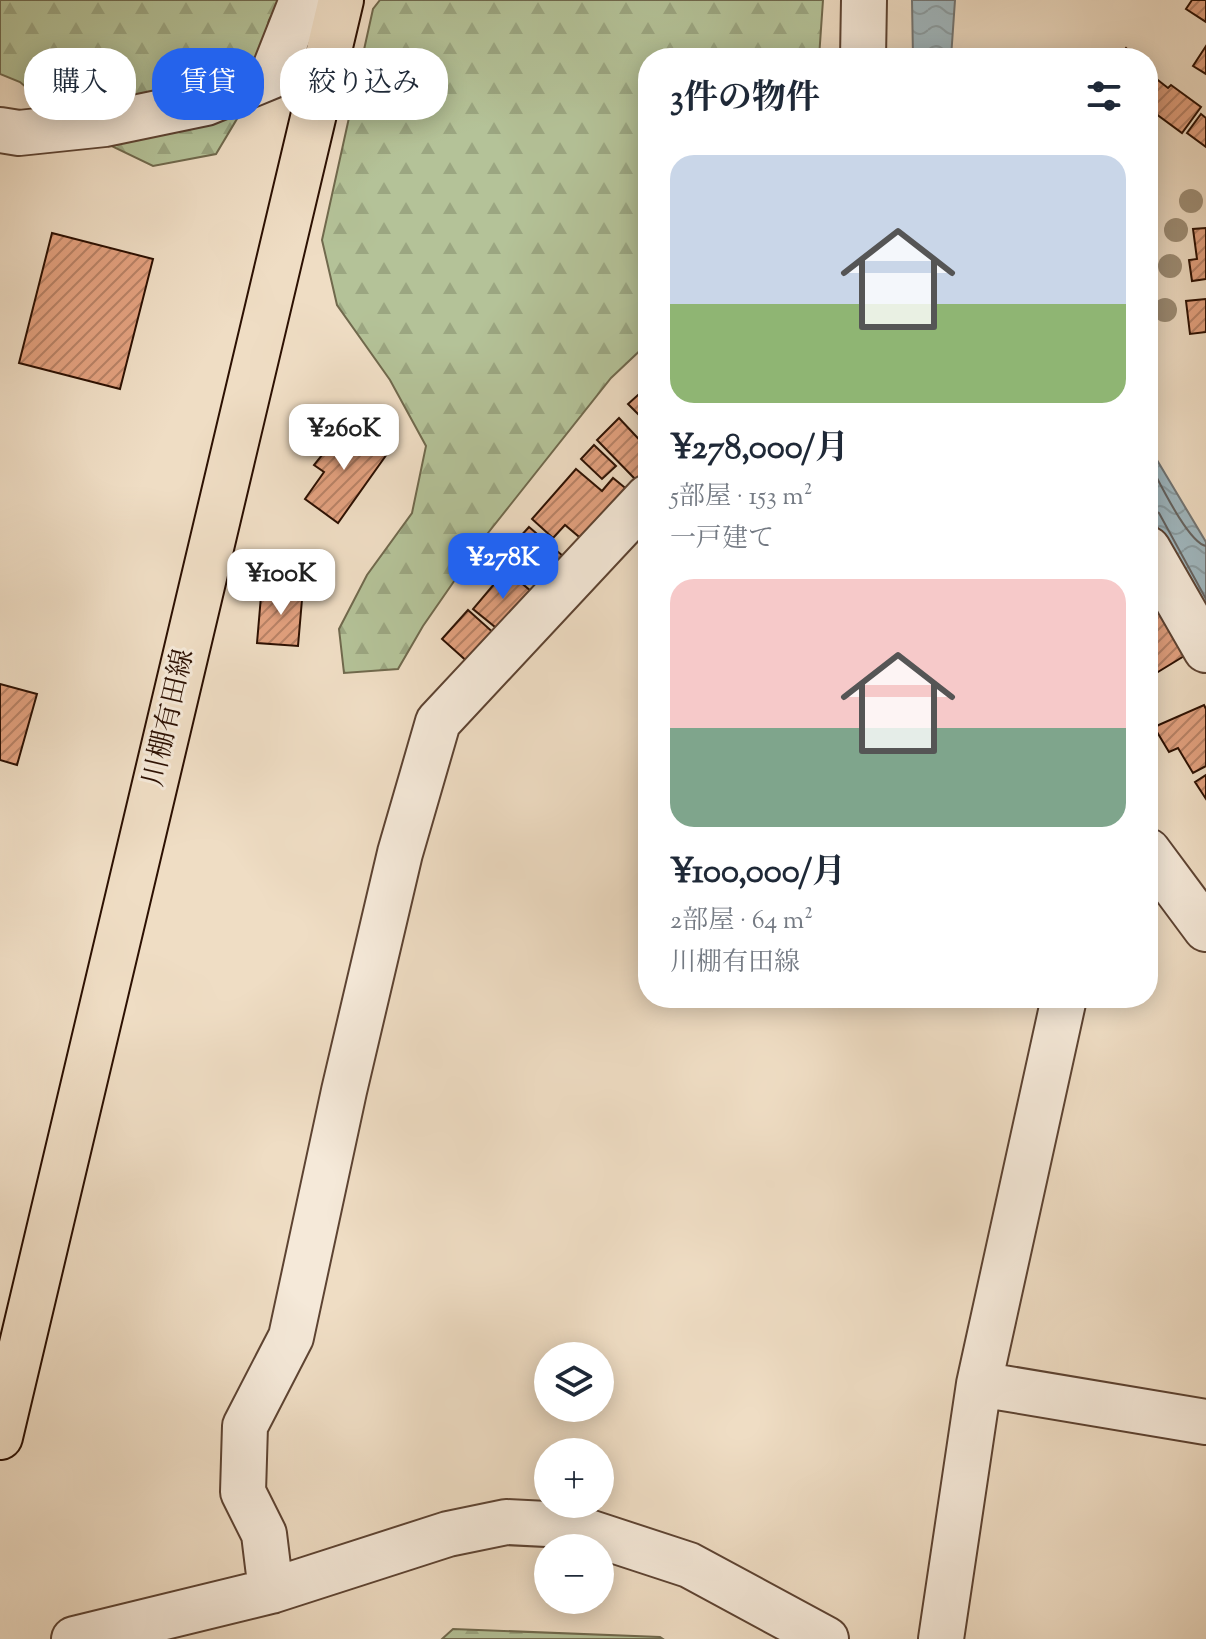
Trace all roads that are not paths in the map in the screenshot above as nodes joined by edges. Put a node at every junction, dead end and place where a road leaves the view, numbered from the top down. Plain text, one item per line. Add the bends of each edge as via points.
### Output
1 (302, 0) edge
2 (341, 0) edge
3 (864, 0) edge
4 (863, 48) edge
5 (0, 130) edge
6 (638, 508) edge
7 (1158, 566) edge
8 (1206, 650) edge
9 (1158, 860) edge
10 (1199, 899) edge
11 (1062, 1008) edge
12 (979, 1384) junction
13 (2, 1420) edge
14 (1206, 1422) edge
15 (271, 1591) junction
16 (74, 1639) edge
17 (826, 1639) edge
18 (941, 1639) edge

1 - 5 street via 272,76 206,103 105,124 19,133
2 - 13 main road, 川棚有田線
3 - 4 street
6 - 15 street via 438,722 397,868 291,1337 245,1426 243,1492 264,1534
7 - 8 street
9 - 10 street
11 - 12 street
12 - 14 street
12 - 18 street
15 - 16 street
15 - 17 street via 448,1534 506,1522 567,1525 689,1565

